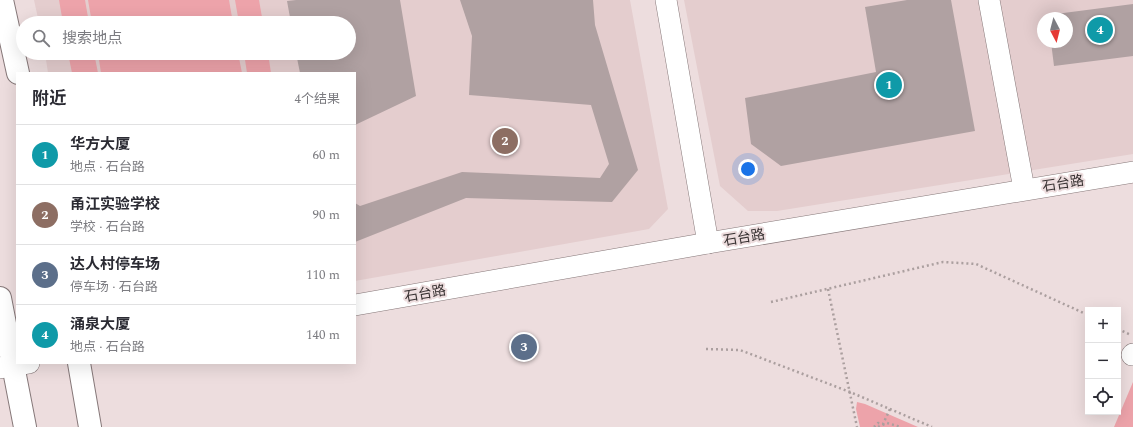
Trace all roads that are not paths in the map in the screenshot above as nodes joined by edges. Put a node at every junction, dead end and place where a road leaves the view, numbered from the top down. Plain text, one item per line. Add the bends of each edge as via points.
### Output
1 (2, 0) edge
2 (666, 0) edge
3 (989, 0) edge
4 (18, 72) edge
5 (1133, 172) edge
6 (1024, 189) junction
7 (708, 242) junction
8 (0, 298) edge
9 (356, 305) edge
10 (79, 364) edge
11 (14, 366) edge
12 (25, 427) edge
13 (90, 427) edge

1 - 4 main road
2 - 7 street
3 - 6 street
5 - 6 street, 石台路
6 - 7 street, 石台路
7 - 9 street, 石台路
8 - 11 main road
10 - 13 main road
11 - 12 main road

